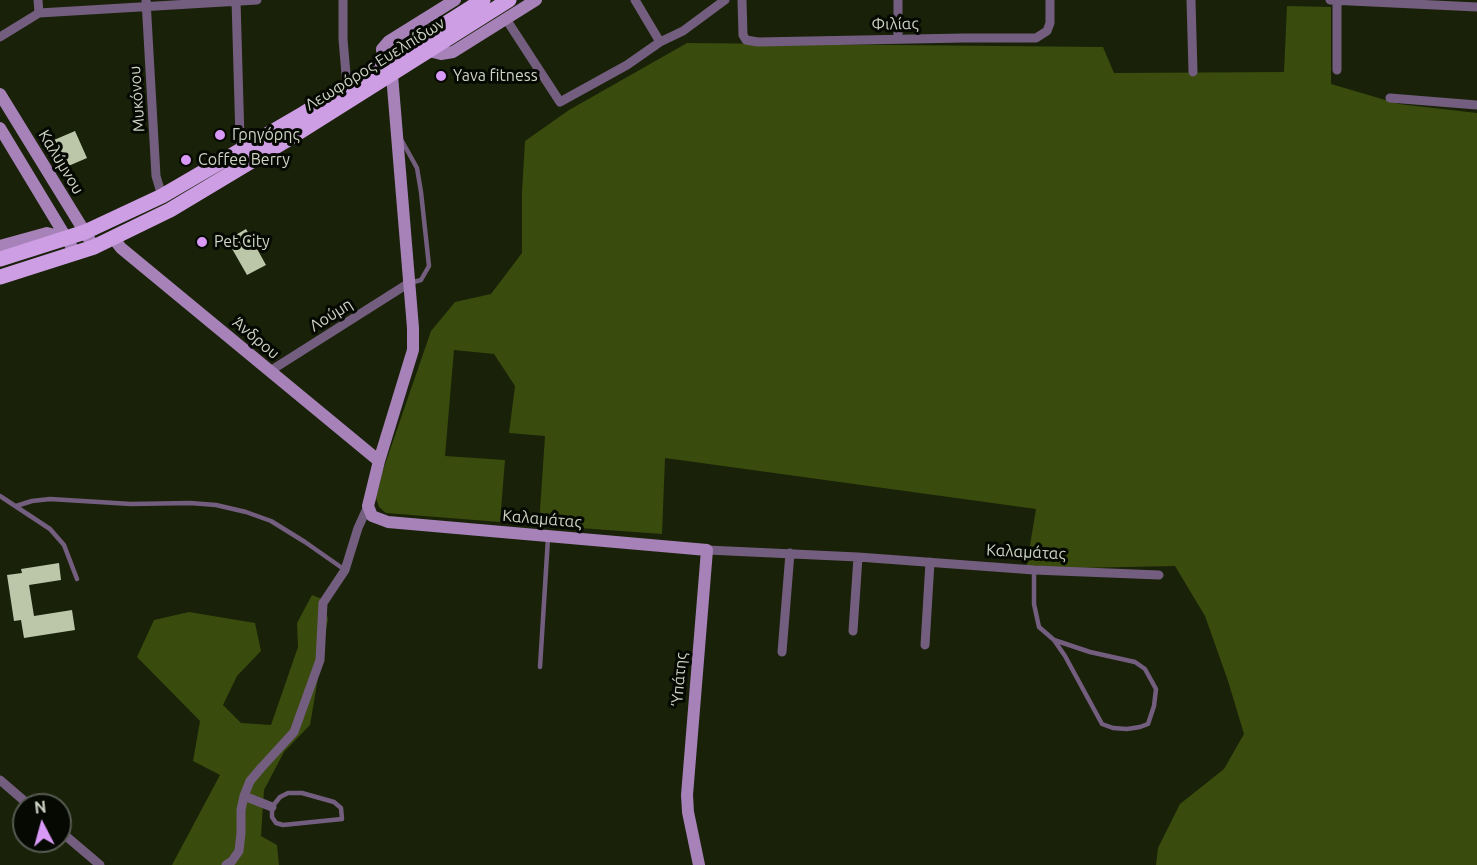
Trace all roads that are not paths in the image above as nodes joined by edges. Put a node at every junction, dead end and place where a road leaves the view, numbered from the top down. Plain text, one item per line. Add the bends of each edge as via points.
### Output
1 (38, 0) edge
2 (257, 0) edge
3 (343, 0) edge
4 (455, 0) edge
5 (483, 0) edge
6 (509, 0) edge
7 (536, 0) edge
8 (634, 0) edge
9 (725, 0) edge
10 (742, 0) edge
11 (898, 0) edge
12 (1050, 0) edge
13 (1191, 0) edge
14 (1330, 0) edge
15 (1337, 0) edge
16 (236, 1) edge
17 (146, 3) edge
18 (1477, 7) edge
19 (39, 13) junction
20 (506, 19) junction
21 (0, 37) edge
22 (898, 39) junction
23 (660, 42) junction
24 (429, 51) junction
25 (387, 69) junction
26 (1337, 70) dead end
27 (1193, 72) dead end
28 (347, 86) junction
29 (0, 94) edge
30 (1390, 98) dead end
31 (1477, 105) edge
32 (0, 128) edge
33 (396, 131) junction
34 (242, 150) junction
35 (162, 196) junction
36 (85, 231) junction
37 (67, 238) junction
38 (114, 239) junction
39 (0, 246) edge
40 (94, 248) junction
41 (76, 254) junction
42 (0, 259) edge
43 (0, 277) edge
44 (409, 283) junction
45 (270, 371) junction
46 (379, 461) junction
47 (0, 496) edge
48 (16, 506) junction
49 (368, 506) junction
50 (548, 536) junction
51 (707, 550) junction
52 (790, 553) junction
53 (858, 557) junction
54 (930, 562) junction
55 (345, 570) junction
56 (1034, 570) junction
57 (1159, 575) dead end
58 (77, 579) dead end
59 (853, 631) dead end
60 (1054, 640) junction
61 (925, 645) dead end
62 (782, 652) dead end
63 (540, 667) dead end
64 (0, 780) edge
65 (15, 793) edge
66 (244, 796) junction
67 (272, 807) junction
68 (72, 841) edge
69 (100, 865) edge
70 (226, 865) edge
71 (699, 865) edge

1 - 19 street
2 - 16 street
3 - 28 street
4 - 25 street via 389,41 382,49
5 - 25 main road, Λεωφόρος Ευελπίδων
6 - 24 main road, Λεωφόρος Ευελπίδων
7 - 20 street
8 - 23 street
9 - 23 street via 683,31
10 - 22 street, Φιλίας via 741,30 747,40
11 - 22 street
12 - 22 street, Φιλίας via 1050,23 1043,35 1028,39
13 - 27 street
14 - 15 street
15 - 18 street
15 - 26 street
16 - 17 street
16 - 34 street
17 - 19 street
17 - 35 street, Μυκόνου via 156,176
19 - 21 street
20 - 23 street via 560,102
20 - 24 street via 453,52
24 - 25 main road, Λεωφόρος Ευελπίδων
25 - 28 main road, Λεωφόρος Ευελπίδων
25 - 33 street
25 - 38 main road, Λεωφόρος Ευελπίδων via 261,156
28 - 34 main road, Λεωφόρος Ευελπίδων
29 - 36 street, Καλύμνου
30 - 31 street
32 - 37 street, Καλύμνου
33 - 44 street
33 - 44 lane via 417,168 428,254 426,275
34 - 35 main road, Λεωφόρος Ευελπίδων
35 - 36 main road, Λεωφόρος Ευελπίδων
36 - 37 main road, Λεωφόρος Ευελπίδων
36 - 40 street, Καλύμνου
37 - 39 street via 47,233
37 - 41 street, Καλύμνου
37 - 42 main road, Λεωφόρος Ευελπίδων
38 - 40 main road, Λεωφόρος Ευελπίδων
38 - 45 street, Άνδρου
40 - 41 main road, Λεωφόρος Ευελπίδων
41 - 43 main road, Λεωφόρος Ευελπίδων
44 - 45 street, Λούμη
44 - 46 street via 413,350
45 - 46 street, Άνδρου
46 - 49 street
47 - 48 lane
48 - 55 lane via 50,499 216,505 272,521
48 - 58 lane via 50,529 64,545
49 - 50 street, Καλαμάτας via 372,516 388,522
49 - 55 street
50 - 51 street, Καλαμάτας
50 - 63 lane
51 - 52 street, Καλαμάτας
51 - 71 street, Ύπάτης via 688,767 688,812
52 - 53 street, Καλαμάτας
52 - 62 street
53 - 54 street, Καλαμάτας
53 - 59 street
54 - 56 street, Καλαμάτας
54 - 61 street
55 - 66 street via 323,603 320,660 294,732 250,781
56 - 57 street, Καλαμάτας
56 - 60 lane via 1035,616 1039,627
60 - 60 lane via 1135,662 1145,669 1156,689 1148,724 1127,729 1102,723
64 - 65 street
66 - 67 street
66 - 70 street via 238,851
67 - 67 lane via 272,817 283,825 342,819 341,808 334,802 302,793 280,796
68 - 69 street

